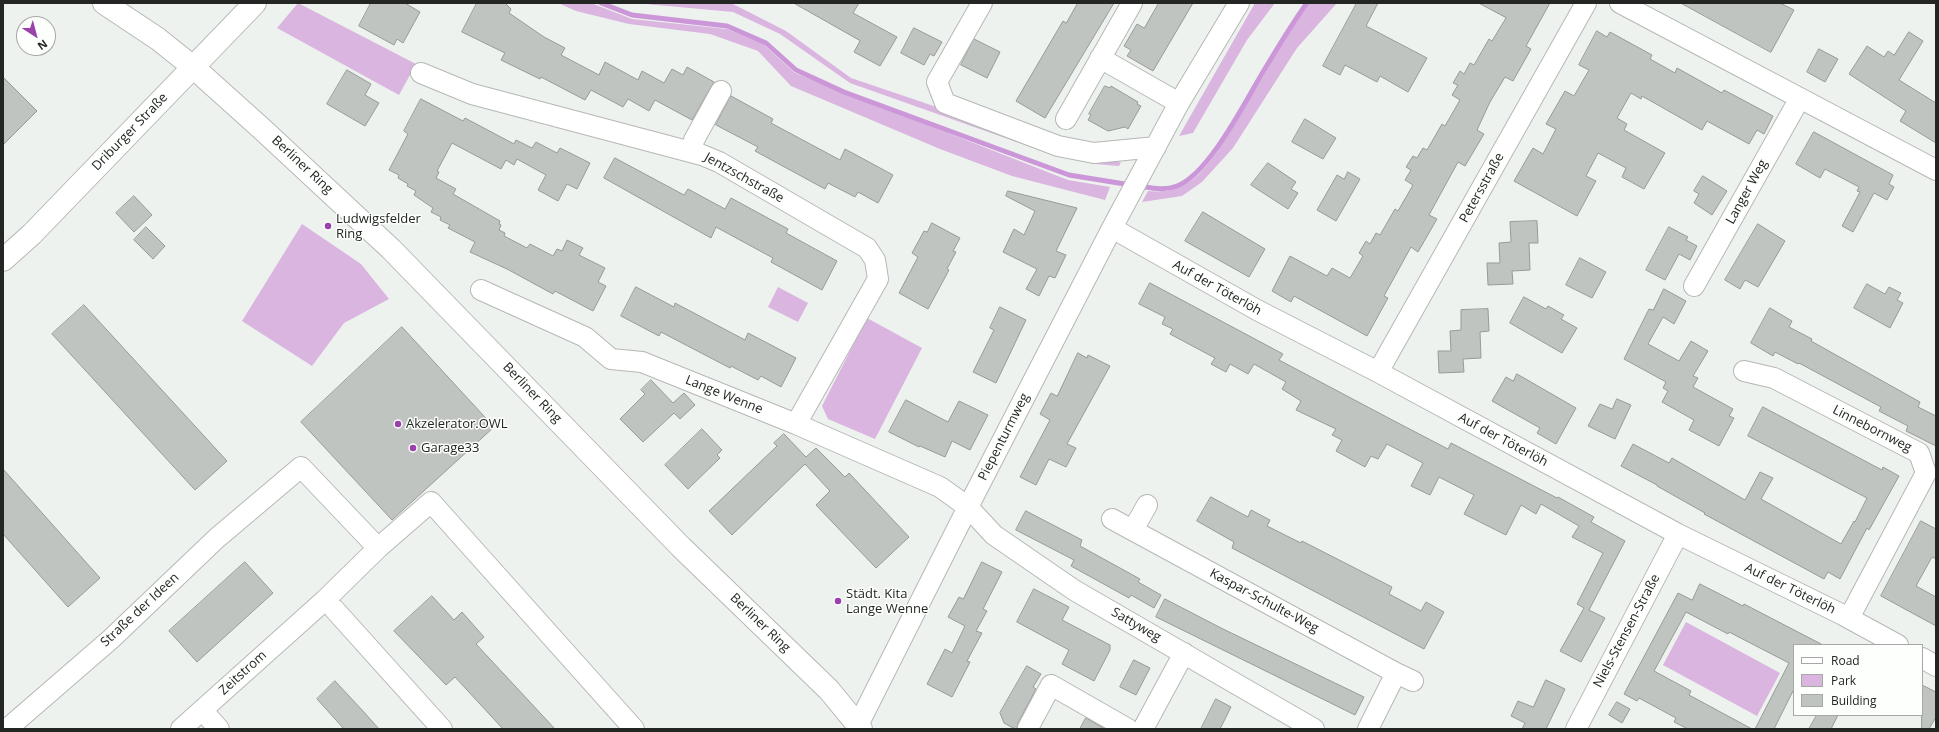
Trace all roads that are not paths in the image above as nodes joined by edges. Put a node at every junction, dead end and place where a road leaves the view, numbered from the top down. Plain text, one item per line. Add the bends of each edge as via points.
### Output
1 (104, 3) edge
2 (255, 3) edge
3 (982, 3) edge
4 (1132, 3) edge
5 (1239, 3) edge
6 (1586, 3) edge
7 (1620, 3) edge
8 (1100, 58) junction
9 (193, 67) junction
10 (421, 73) dead end
11 (721, 91) dead end
12 (1800, 98) junction
13 (1179, 103) junction
14 (1066, 118) dead end
15 (692, 152) junction
16 (1153, 153) junction
17 (1936, 170) edge
18 (1112, 228) junction
19 (3, 260) edge
20 (1694, 286) dead end
21 (481, 290) dead end
22 (1744, 371) dead end
23 (1378, 372) junction
24 (796, 424) junction
25 (1146, 505) dead end
26 (968, 507) junction
27 (1112, 519) dead end
28 (1133, 530) junction
29 (1678, 534) junction
30 (378, 548) junction
31 (334, 609) dead end
32 (1849, 618) junction
33 (1896, 644) edge
34 (1184, 653) junction
35 (1923, 659) edge
36 (1936, 666) edge
37 (202, 710) junction
38 (858, 728) edge
39 (1028, 728) edge
40 (7, 729) edge
41 (181, 729) edge
42 (219, 729) edge
43 (442, 729) edge
44 (634, 729) edge
45 (1128, 729) edge
46 (1143, 729) edge
47 (1314, 729) edge
48 (1368, 729) edge
49 (1576, 729) edge

1 - 9 main road via 158,39
2 - 9 main road, Driburger Straße
3 - 16 street via 937,82 945,103 1058,146 1094,153
4 - 8 street
5 - 13 street, Piepenturmweg
6 - 23 street, Petersstraße
7 - 12 street
8 - 13 street
8 - 14 street
9 - 19 main road, Driburger Straße via 32,234
9 - 38 main road, Berliner Ring via 391,249 681,547 829,690
10 - 15 street, Jentzschstraße via 472,94
11 - 15 street via 694,140
12 - 17 street
12 - 20 street, Langer Weg
13 - 16 street, Piepenturmweg
15 - 24 street, Jentzschstraße via 719,162 840,232 866,248 875,260 878,279
16 - 18 street, Piepenturmweg
18 - 23 street, Auf der Töterlöh via 1249,306
18 - 26 street, Piepenturmweg
21 - 24 street, Lange Wenne via 586,337 611,359 642,362
22 - 32 street, Linnebornweg via 1774,378 1919,453 1926,473
23 - 29 street, Auf der Töterlöh
24 - 26 street, Lange Wenne via 940,487
25 - 28 street
26 - 34 street, Sattyweg via 994,535 1074,590
26 - 38 street, Piepenturmweg
27 - 28 street, Kaspar-Schulte-Weg
28 - 48 street, Kaspar-Schulte-Weg via 1404,677
29 - 32 street, Auf der Töterlöh
29 - 49 street, Niels-Stensen-Straße
30 - 37 street, Zeitstrom
30 - 40 street, Straße der Ideen via 301,467 217,538 111,639
30 - 44 street, Zeitstrom via 431,502
31 - 43 street
32 - 33 street, Auf der Töterlöh
34 - 46 street
34 - 47 street, Sattyweg
35 - 36 street
37 - 41 street, Zeitstrom
37 - 42 street
39 - 45 street via 1051,685

